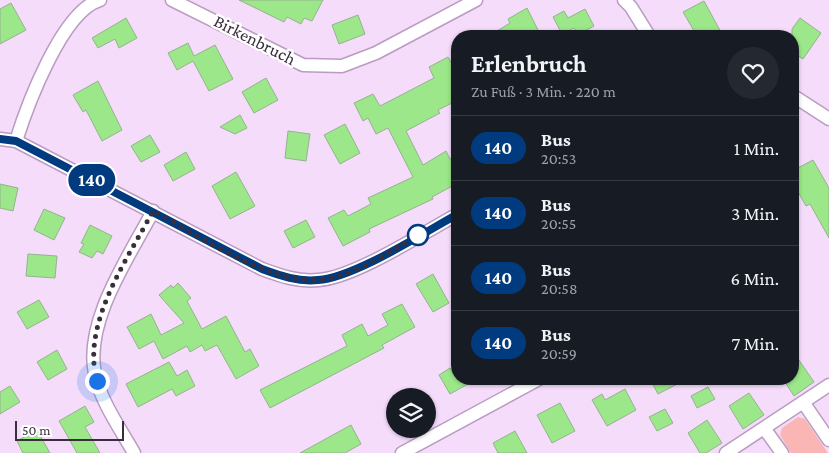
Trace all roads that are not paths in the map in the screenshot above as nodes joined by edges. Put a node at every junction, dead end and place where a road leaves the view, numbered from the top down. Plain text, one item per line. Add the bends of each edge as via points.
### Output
1 (100, 0) edge
2 (172, 0) edge
3 (476, 0) edge
4 (624, 0) edge
5 (644, 30) edge
6 (799, 100) edge
7 (829, 119) edge
8 (0, 139) edge
9 (16, 141) junction
10 (153, 211) junction
11 (451, 218) edge
12 (528, 385) edge
13 (829, 385) edge
14 (803, 402) junction
15 (764, 428) junction
16 (829, 440) edge
17 (134, 453) edge
18 (402, 453) edge
19 (726, 453) edge
20 (782, 453) edge

1 - 9 street via 67,26 28,104
2 - 3 street, Birkenbruch via 304,65 342,66 376,53
4 - 5 street
6 - 7 street
8 - 9 street
9 - 10 street
10 - 11 street via 262,269 292,280 319,280 346,274
10 - 17 street via 104,307 93,349 97,381
12 - 18 street
13 - 14 street
14 - 15 street
14 - 16 street
15 - 19 street
15 - 20 street

